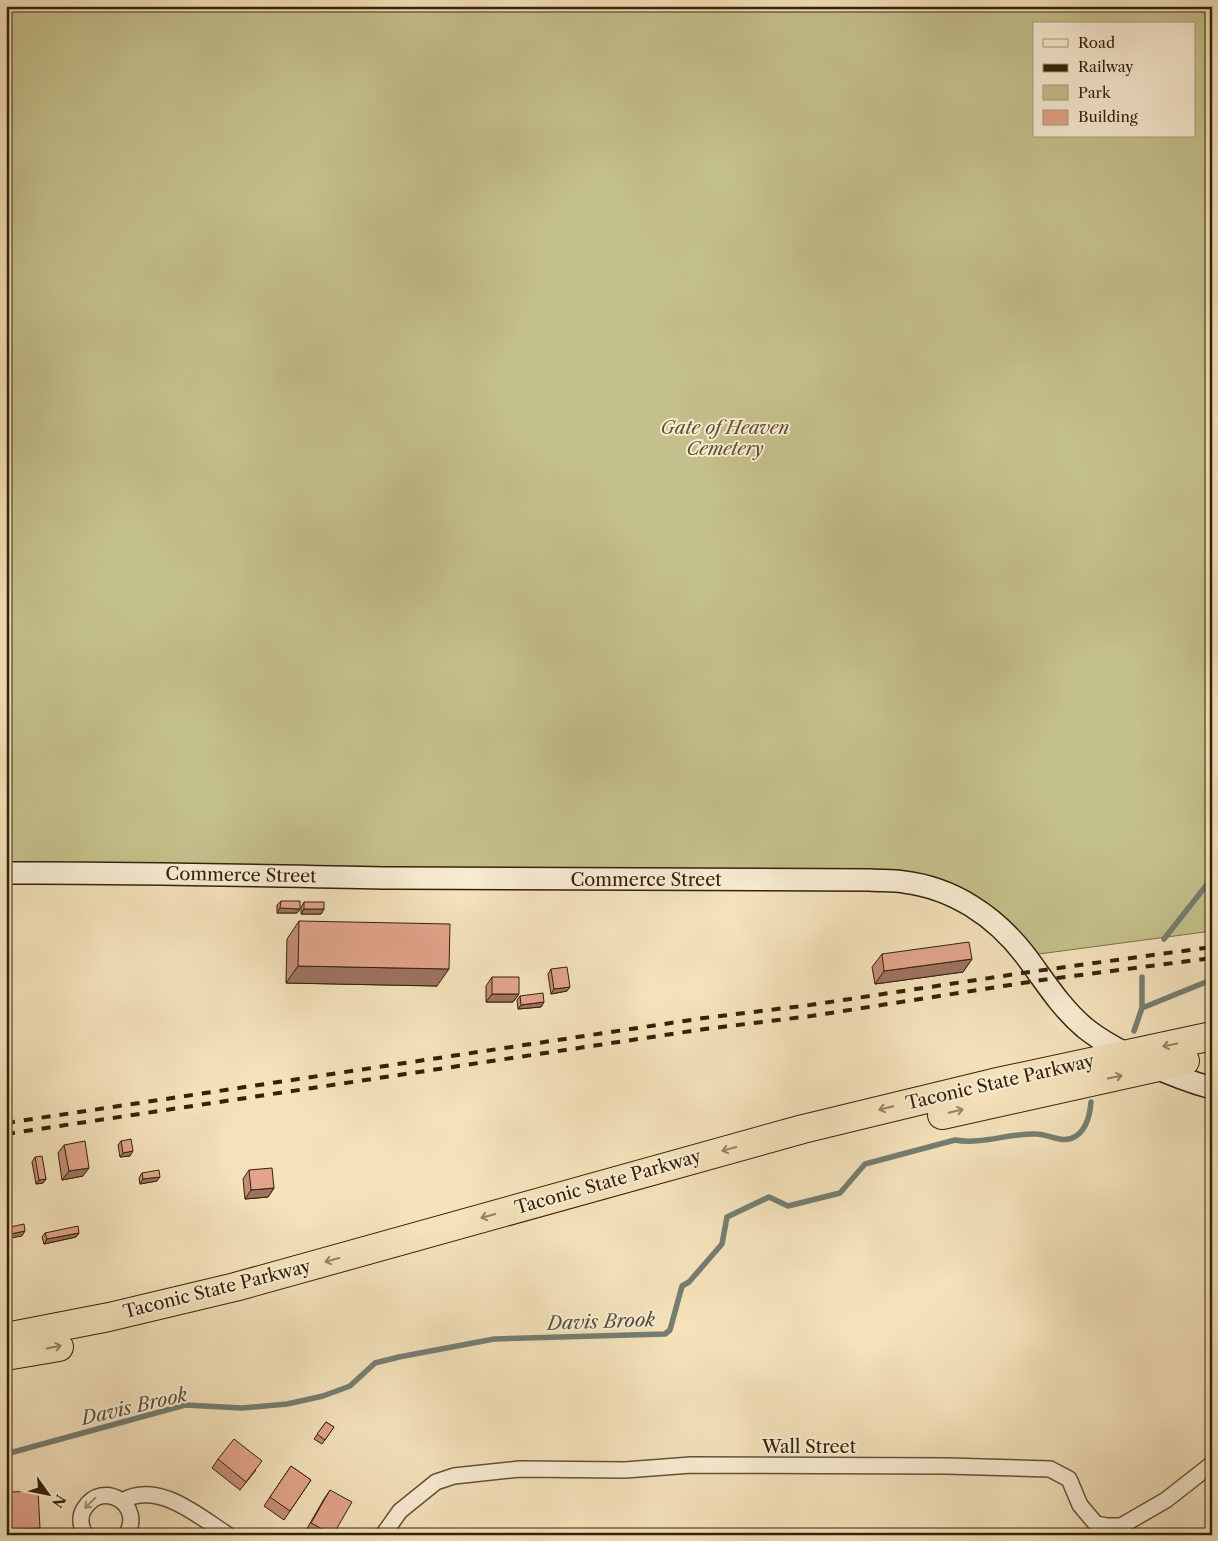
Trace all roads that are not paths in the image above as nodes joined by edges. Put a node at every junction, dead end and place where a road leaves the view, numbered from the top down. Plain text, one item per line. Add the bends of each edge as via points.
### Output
1 (6, 873) edge
2 (1212, 1036) edge
3 (1128, 1054) junction
4 (1212, 1055) edge
5 (1157, 1067) junction
6 (1212, 1088) edge
7 (6, 1337) edge
8 (6, 1356) edge
9 (1212, 1464) edge
10 (122, 1501) junction
11 (85, 1535) edge
12 (126, 1535) edge
13 (228, 1535) edge
14 (383, 1535) edge

1 - 3 street, Commerce Street via 905,882 948,894 983,914 1014,942 1056,999 1077,1021
2 -> 3 highway, Taconic State Parkway
3 - 5 street, Commerce Street
3 -> 7 highway, Taconic State Parkway via 803,1129 226,1289
4 - 5 highway, Taconic State Parkway
5 - 6 street, Commerce Street
8 -> 5 highway, Taconic State Parkway via 239,1305 816,1145
9 - 14 street, Wall Street via 1166,1500 1121,1526 1096,1524 1080,1505 1069,1479 1050,1469 691,1465 625,1470 520,1469 454,1476 436,1482 400,1511
10 -> 11 street via 103,1495 88,1502 81,1518
10 - 12 street via 130,1516
10 - 13 street via 148,1493 168,1498

